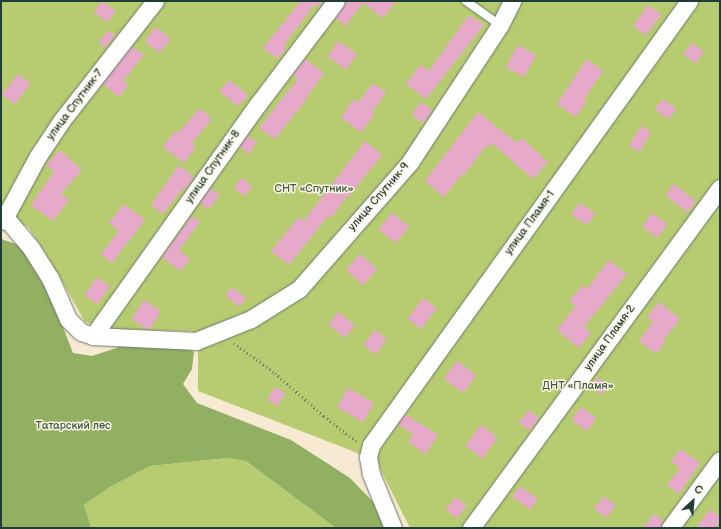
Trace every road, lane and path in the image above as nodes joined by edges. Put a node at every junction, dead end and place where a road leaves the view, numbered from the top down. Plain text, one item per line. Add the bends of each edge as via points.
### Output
1 (155, 1) edge
2 (336, 1) edge
3 (466, 1) edge
4 (512, 1) edge
5 (689, 1) edge
6 (500, 25) junction
7 (720, 188) edge
8 (3, 219) edge
9 (220, 332) junction
10 (92, 336) junction
11 (370, 448) junction
12 (720, 460) edge
13 (1, 524) edge
14 (3, 528) edge
15 (393, 528) edge
16 (472, 528) edge
17 (670, 528) edge

1 - 8 street, улица Спутник-7 via 62,120 38,156
2 - 10 street, улица Спутник-8 via 258,104
3 - 6 lane
4 - 6 street, улица Спутник-9
5 - 11 street, улица Пламя-1
6 - 9 street, улица Спутник-9 via 410,162 298,289 251,319
7 - 16 street, улица Пламя-2
8 - 10 street via 32,248 50,278 68,319 82,332
9 - 10 street, улица Спутник-9 via 196,341
9 - 11 path via 276,373 324,416
11 - 15 street via 368,457 371,474
12 - 17 street
13 - 14 path

